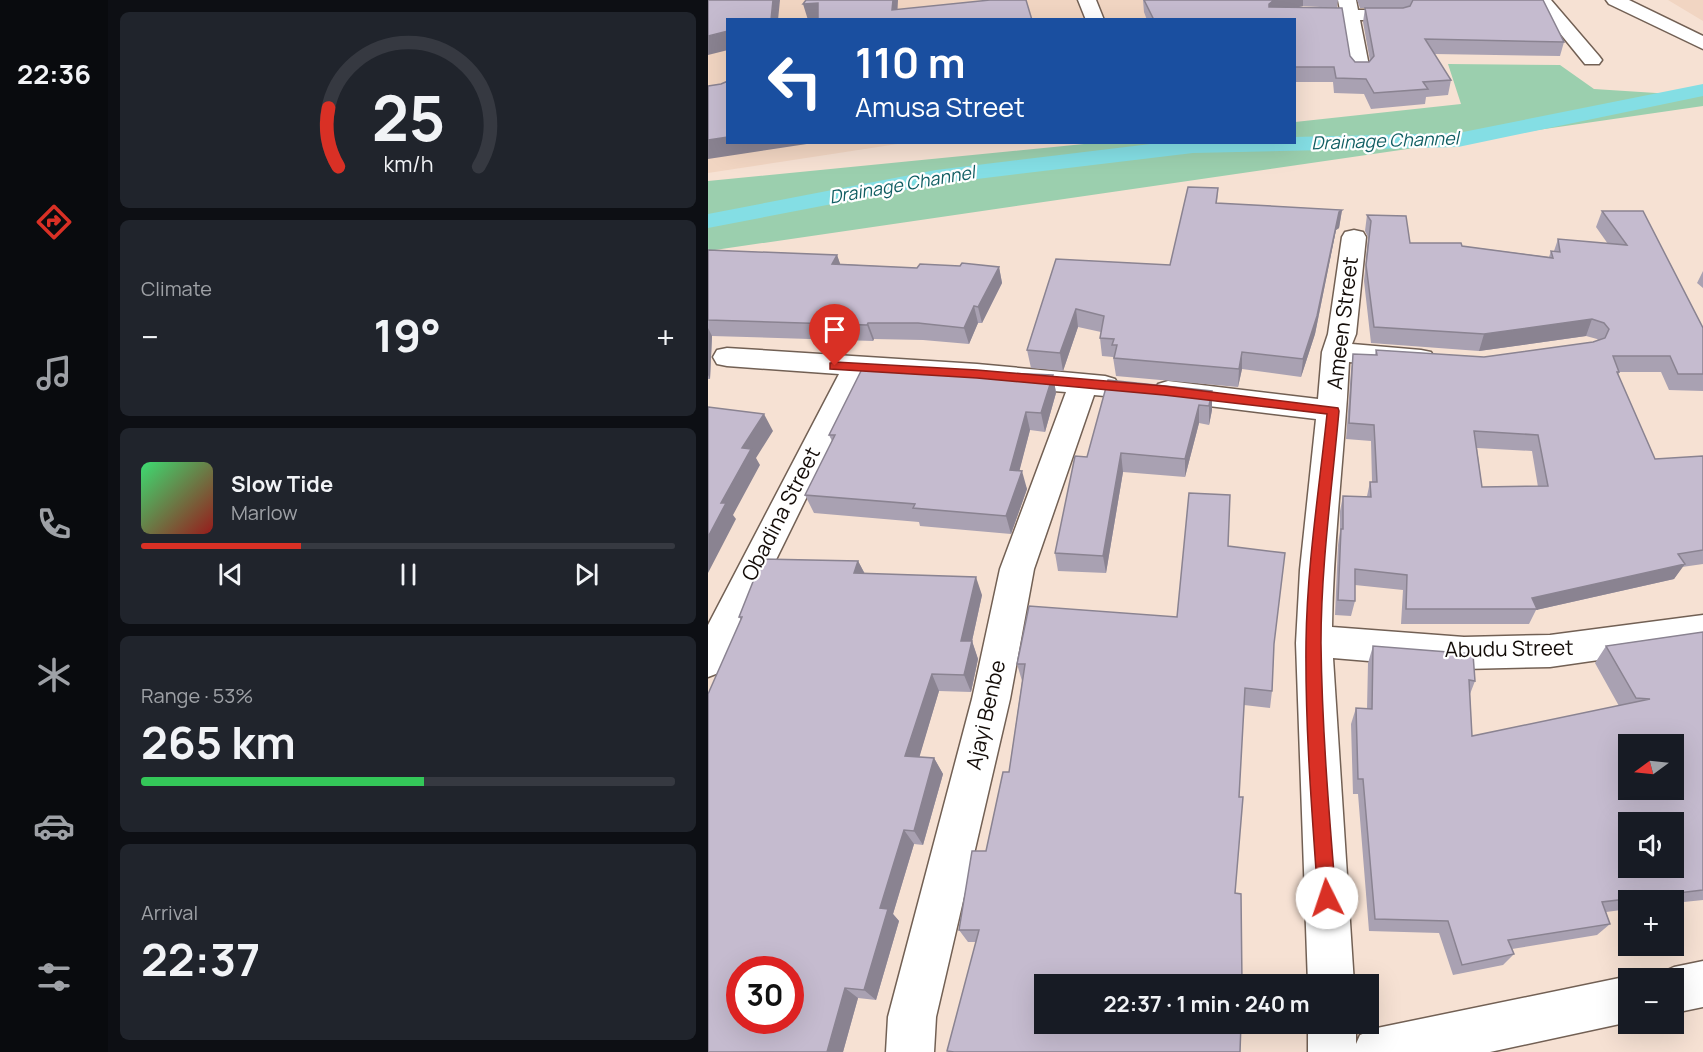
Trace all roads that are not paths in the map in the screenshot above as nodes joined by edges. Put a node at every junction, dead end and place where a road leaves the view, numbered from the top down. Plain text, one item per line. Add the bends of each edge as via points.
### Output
1 (1087, 0) edge
2 (1542, 0) edge
3 (1648, 0) edge
4 (1623, 1) edge
5 (1348, 7) edge
6 (1400, 15) edge
7 (1094, 18) edge
8 (1284, 18) edge
9 (1701, 37) edge
10 (1592, 60) dead end
11 (1360, 71) edge
12 (1354, 237) dead end
13 (1336, 352) junction
14 (727, 357) dead end
15 (1450, 361) edge
16 (856, 368) junction
17 (1083, 385) junction
18 (1333, 411) junction
19 (1703, 630) edge
20 (1314, 641) junction
21 (708, 662) edge
22 (1331, 974) edge
23 (1703, 984) edge
24 (1684, 988) edge
25 (1618, 1001) edge
26 (1332, 1034) edge
27 (910, 1052) edge
28 (1332, 1052) edge
29 (1377, 1052) edge

1 - 7 street
2 - 10 street
3 - 9 street
4 - 9 street
5 - 6 street
5 - 8 street
5 - 11 street
12 - 13 street, Ameen Street via 1342,334
13 - 15 street
13 - 18 street, Ameen Street
14 - 16 street
16 - 17 street via 977,374
16 - 21 street, Obadina Street
17 - 18 street
17 - 27 street, Ajayi Benbe via 1017,569 991,699 912,1017
18 - 20 street, Ameen Street
19 - 20 street, Abudu Street via 1550,651 1464,653
20 - 22 street, Ameen Street via 1317,761
23 - 24 street
25 - 29 street
26 - 28 street

